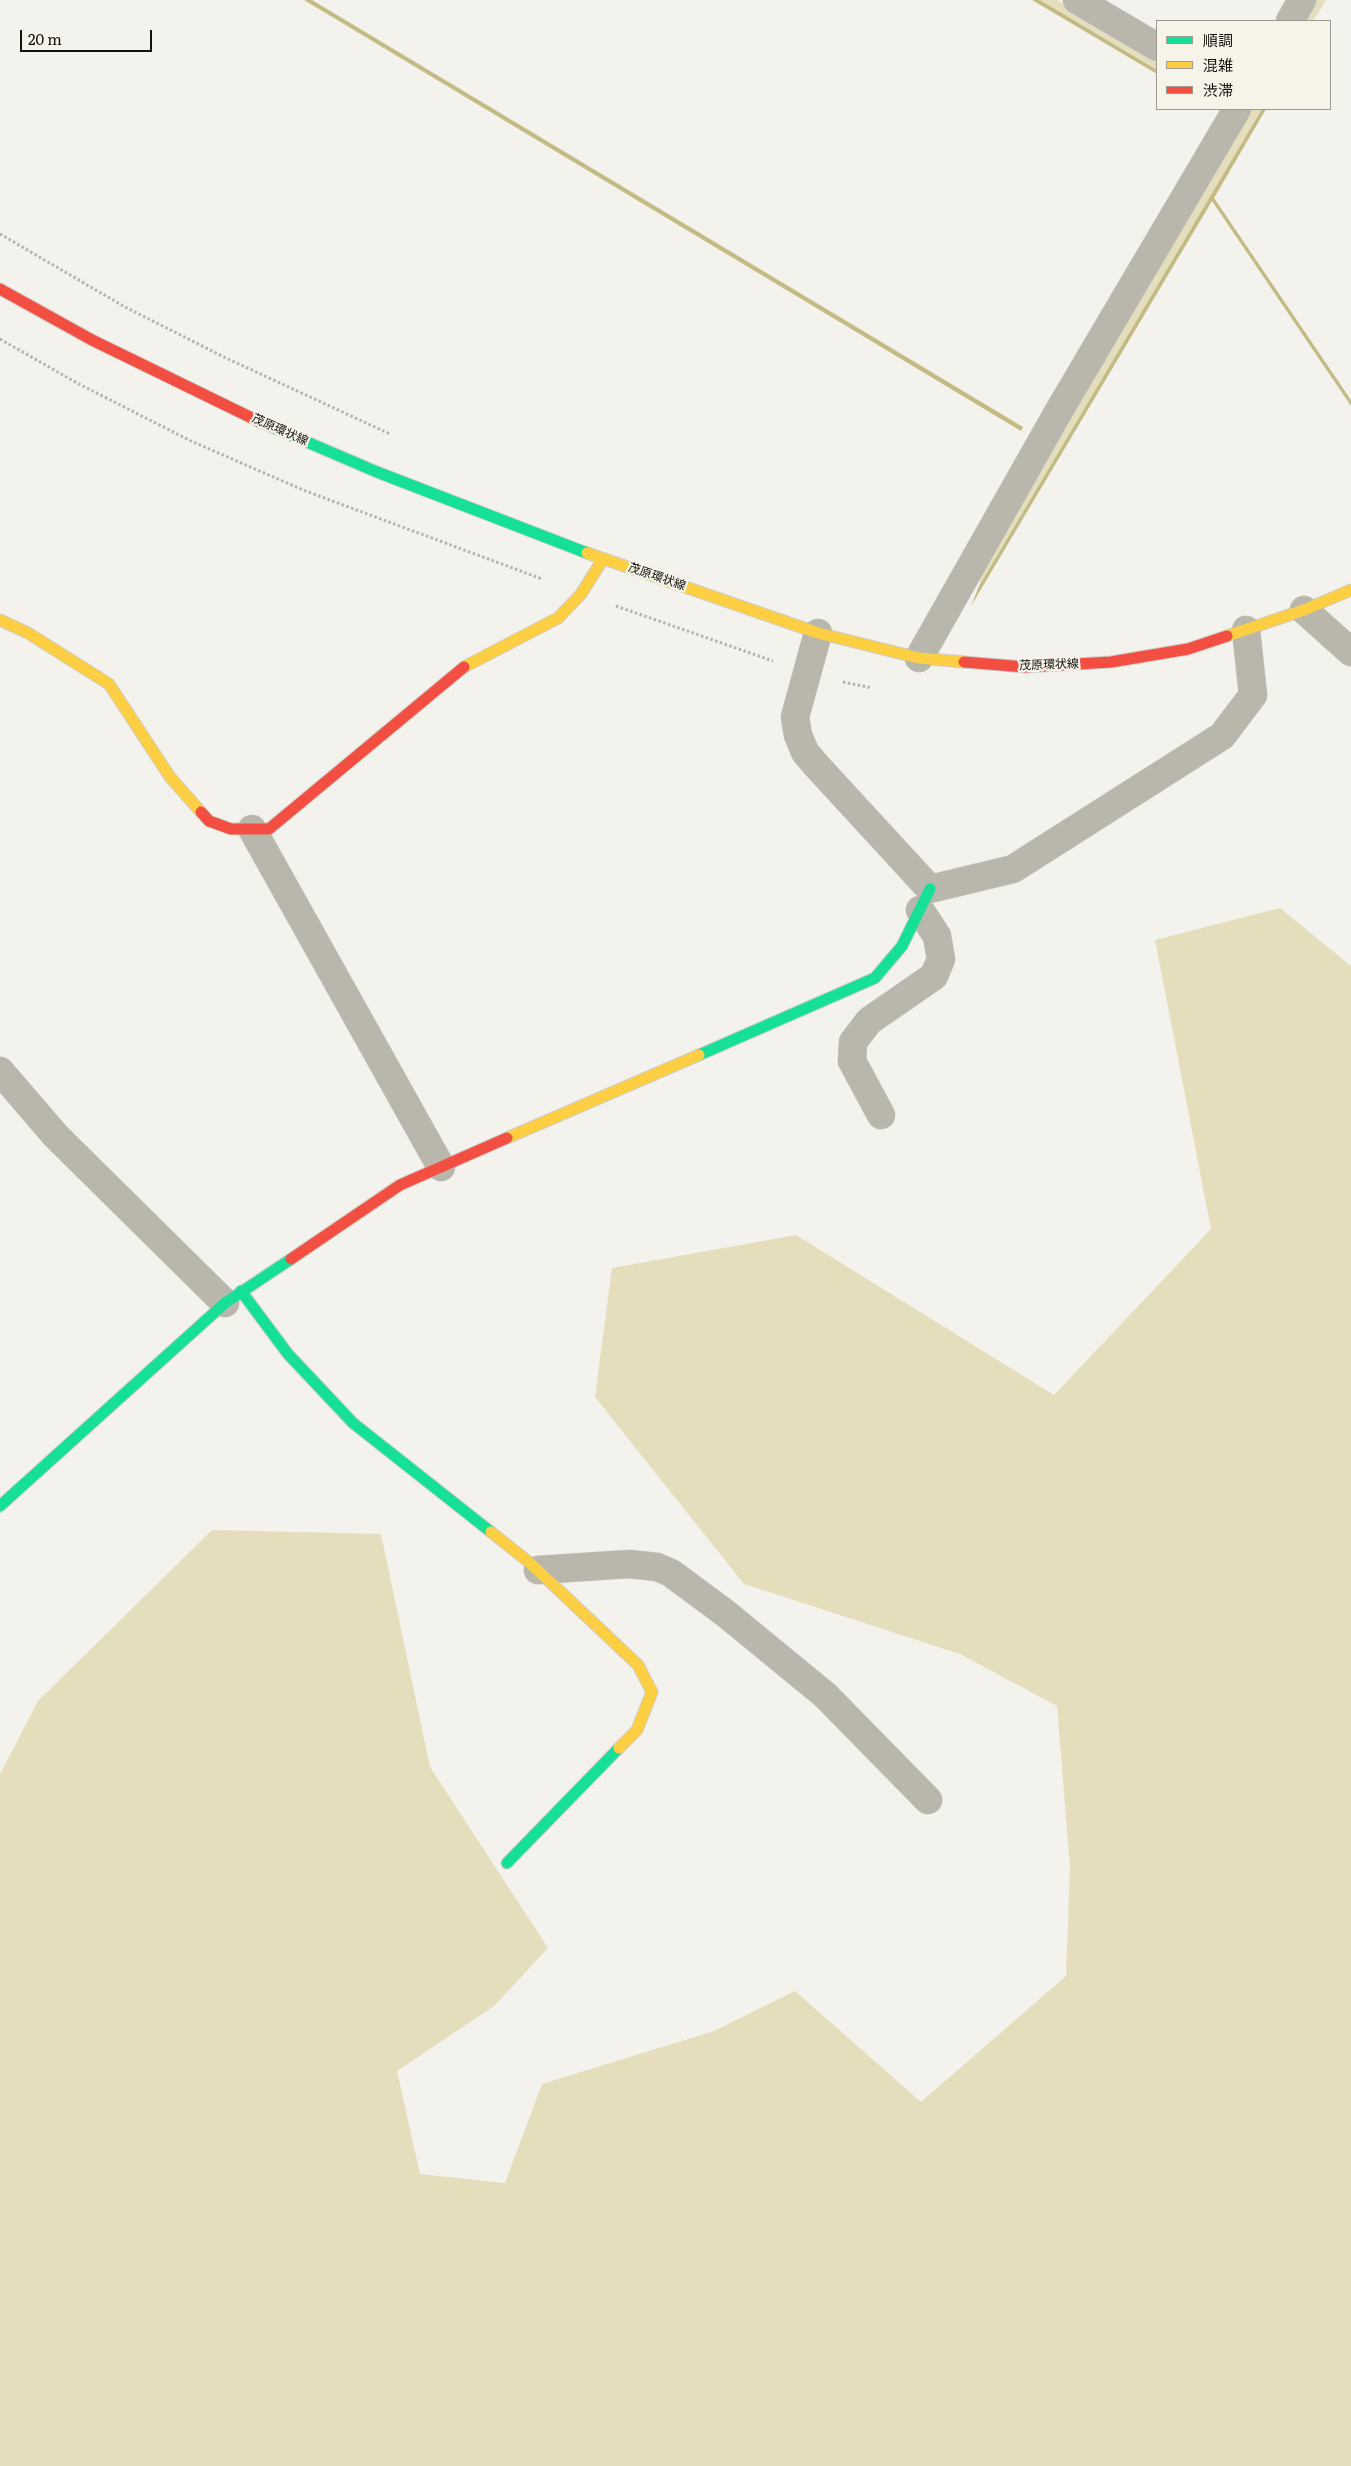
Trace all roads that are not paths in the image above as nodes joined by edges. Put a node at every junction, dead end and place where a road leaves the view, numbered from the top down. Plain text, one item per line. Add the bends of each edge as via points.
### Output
1 (1077, 0) edge
2 (1302, 0) edge
3 (1291, 20) edge
4 (1156, 46) edge
5 (1236, 110) edge
6 (0, 289) edge
7 (603, 559) junction
8 (1351, 590) edge
9 (1304, 610) junction
10 (0, 620) edge
11 (1246, 630) junction
12 (818, 633) junction
13 (1351, 652) edge
14 (919, 658) junction
15 (252, 830) junction
16 (925, 900) junction
17 (0, 1071) edge
18 (881, 1114) dead end
19 (441, 1168) junction
20 (233, 1297) junction
21 (0, 1506) edge
22 (538, 1570) junction
23 (928, 1800) dead end
24 (507, 1863) dead end

1 - 4 street
2 - 3 street
5 - 14 street via 1060,409
6 - 7 street, 茂原環状線 via 92,340 282,432
7 - 12 street, 茂原環状線
7 - 15 street via 581,594 558,618 463,668 269,829
8 - 9 street, 茂原環状線
9 - 11 street, 茂原環状線
9 - 13 street
10 - 15 street via 28,633 109,684 170,777 209,821 232,830
11 - 14 street, 茂原環状線 via 1188,649 1111,662 1025,667
11 - 16 street via 1253,695 1222,736 1014,869
12 - 14 street, 茂原環状線
12 - 16 street via 795,717 798,735 805,752
15 - 19 street
16 - 18 street via 941,959 934,976 869,1021 853,1042 852,1061
16 - 19 street via 902,946 875,978
17 - 20 street via 56,1136
19 - 20 street via 400,1185
20 - 21 street
20 - 22 street via 353,1423
22 - 23 street via 629,1564 671,1572 825,1695
22 - 24 street via 638,1665 652,1692 637,1730

